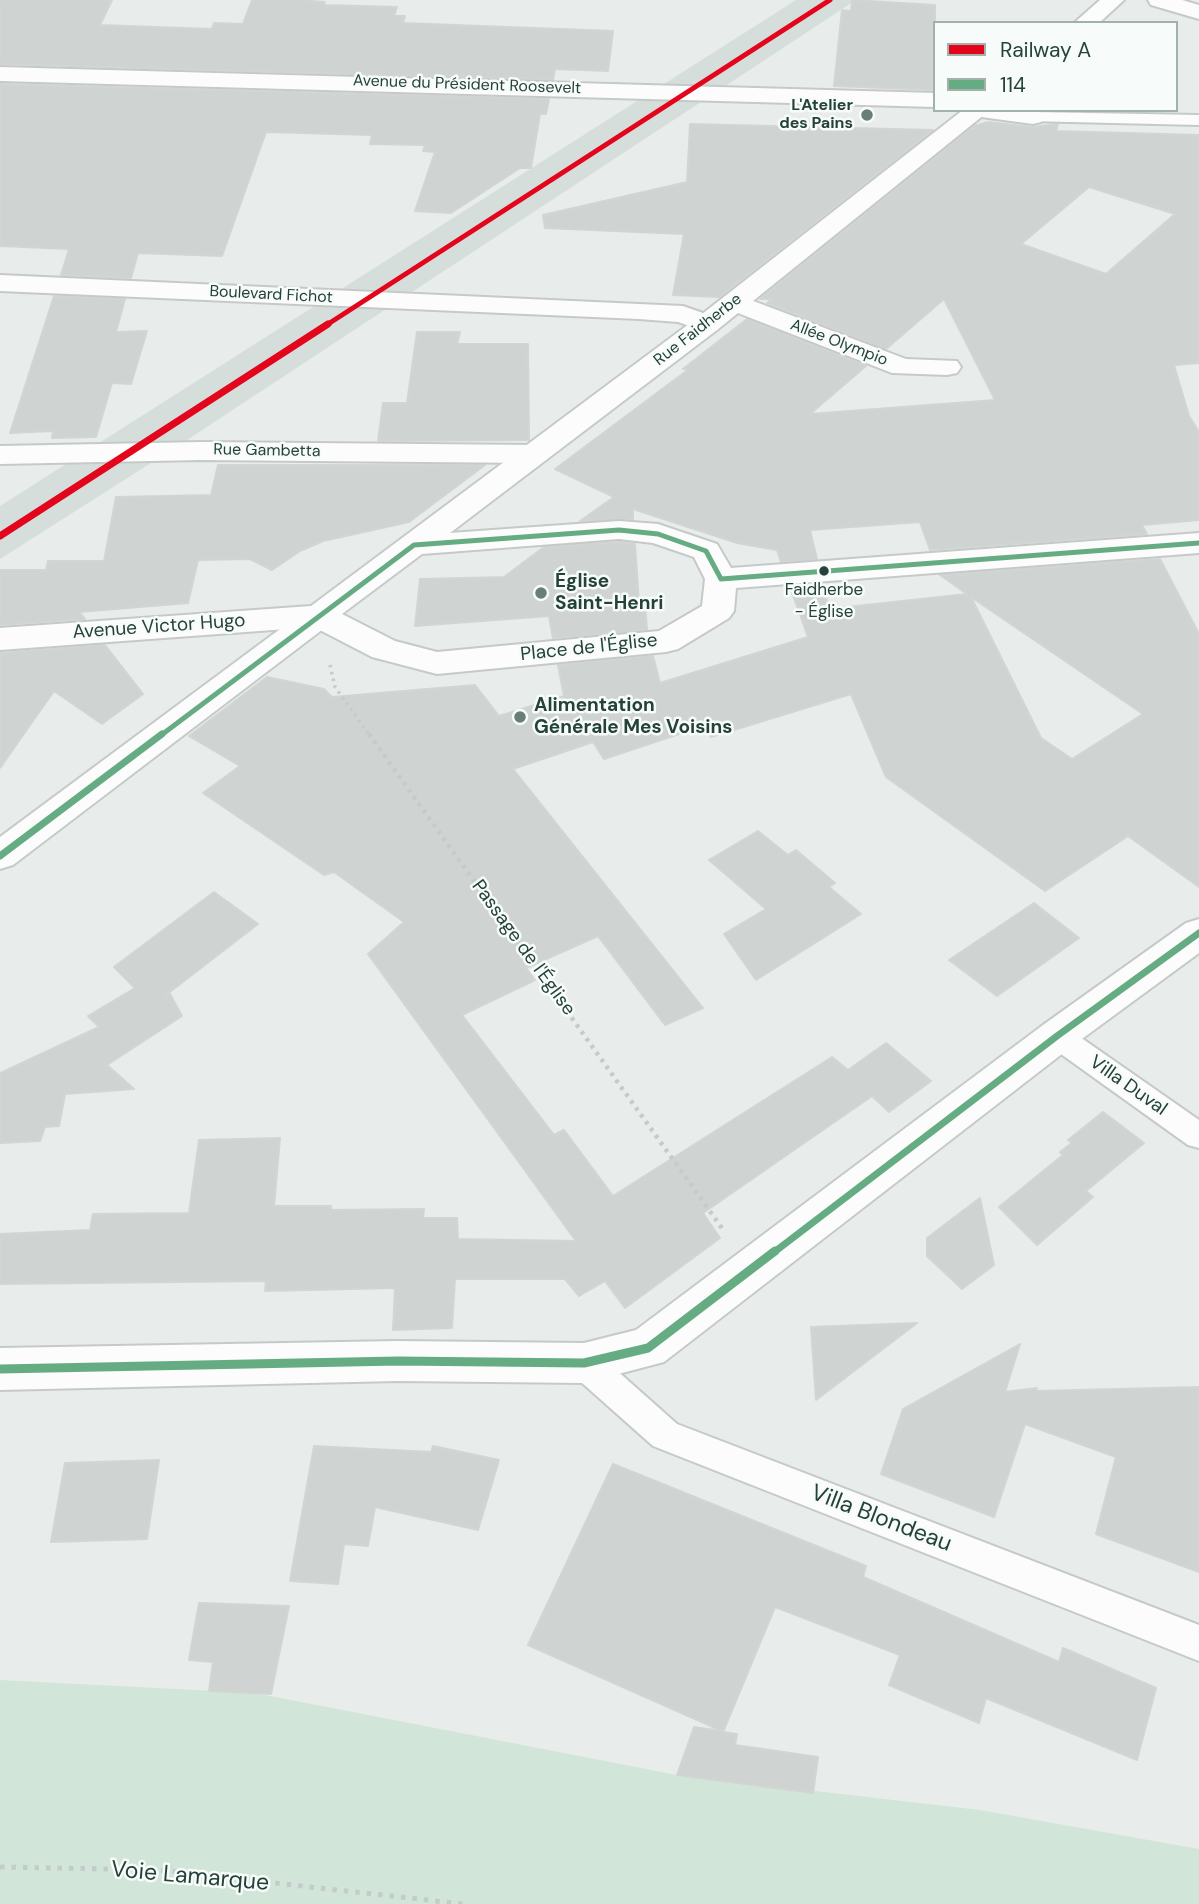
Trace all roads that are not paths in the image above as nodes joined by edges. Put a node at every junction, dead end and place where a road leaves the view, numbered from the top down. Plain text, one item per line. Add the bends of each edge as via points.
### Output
1 (1113, 0) edge
2 (1159, 0) edge
3 (1199, 12) edge
4 (1087, 21) edge
5 (0, 74) edge
6 (933, 100) edge
7 (977, 112) edge
8 (995, 112) edge
9 (1033, 117) joint
10 (1199, 120) edge
11 (0, 283) edge
12 (735, 302) junction
13 (707, 324) junction
14 (947, 367) dead end
15 (535, 454) junction
16 (0, 455) edge
17 (1199, 543) edge
18 (414, 545) junction
19 (721, 579) junction
20 (319, 616) junction
21 (0, 639) edge
22 (0, 856) edge
23 (1199, 933) edge
24 (1057, 1036) junction
25 (1199, 1136) edge
26 (584, 1363) junction
27 (0, 1369) edge
28 (1199, 1643) edge

1 - 4 street
2 - 3 street
5 - 6 street, Avenue du Président Roosevelt
7 - 12 street, Rue Faidherbe
8 - 9 street
9 - 10 lane
11 - 13 street, Boulevard Fichot via 650,312 683,314
12 - 13 street, Rue Faidherbe
12 - 14 street, Allée Olympio via 902,367
13 - 15 street, Rue Faidherbe
15 - 16 street, Rue Gambetta via 201,451
15 - 18 street, Rue Faidherbe
17 - 19 street
18 - 19 street via 619,530 658,534 706,551
18 - 20 street
19 - 20 street, Place de l'Église via 718,611 666,641 437,663 384,649
20 - 21 street, Avenue Victor Hugo
20 - 22 street
23 - 24 street
24 - 25 lane, Villa Duval
24 - 26 street via 648,1348
26 - 27 street
26 - 28 lane, Villa Blondeau via 665,1435

